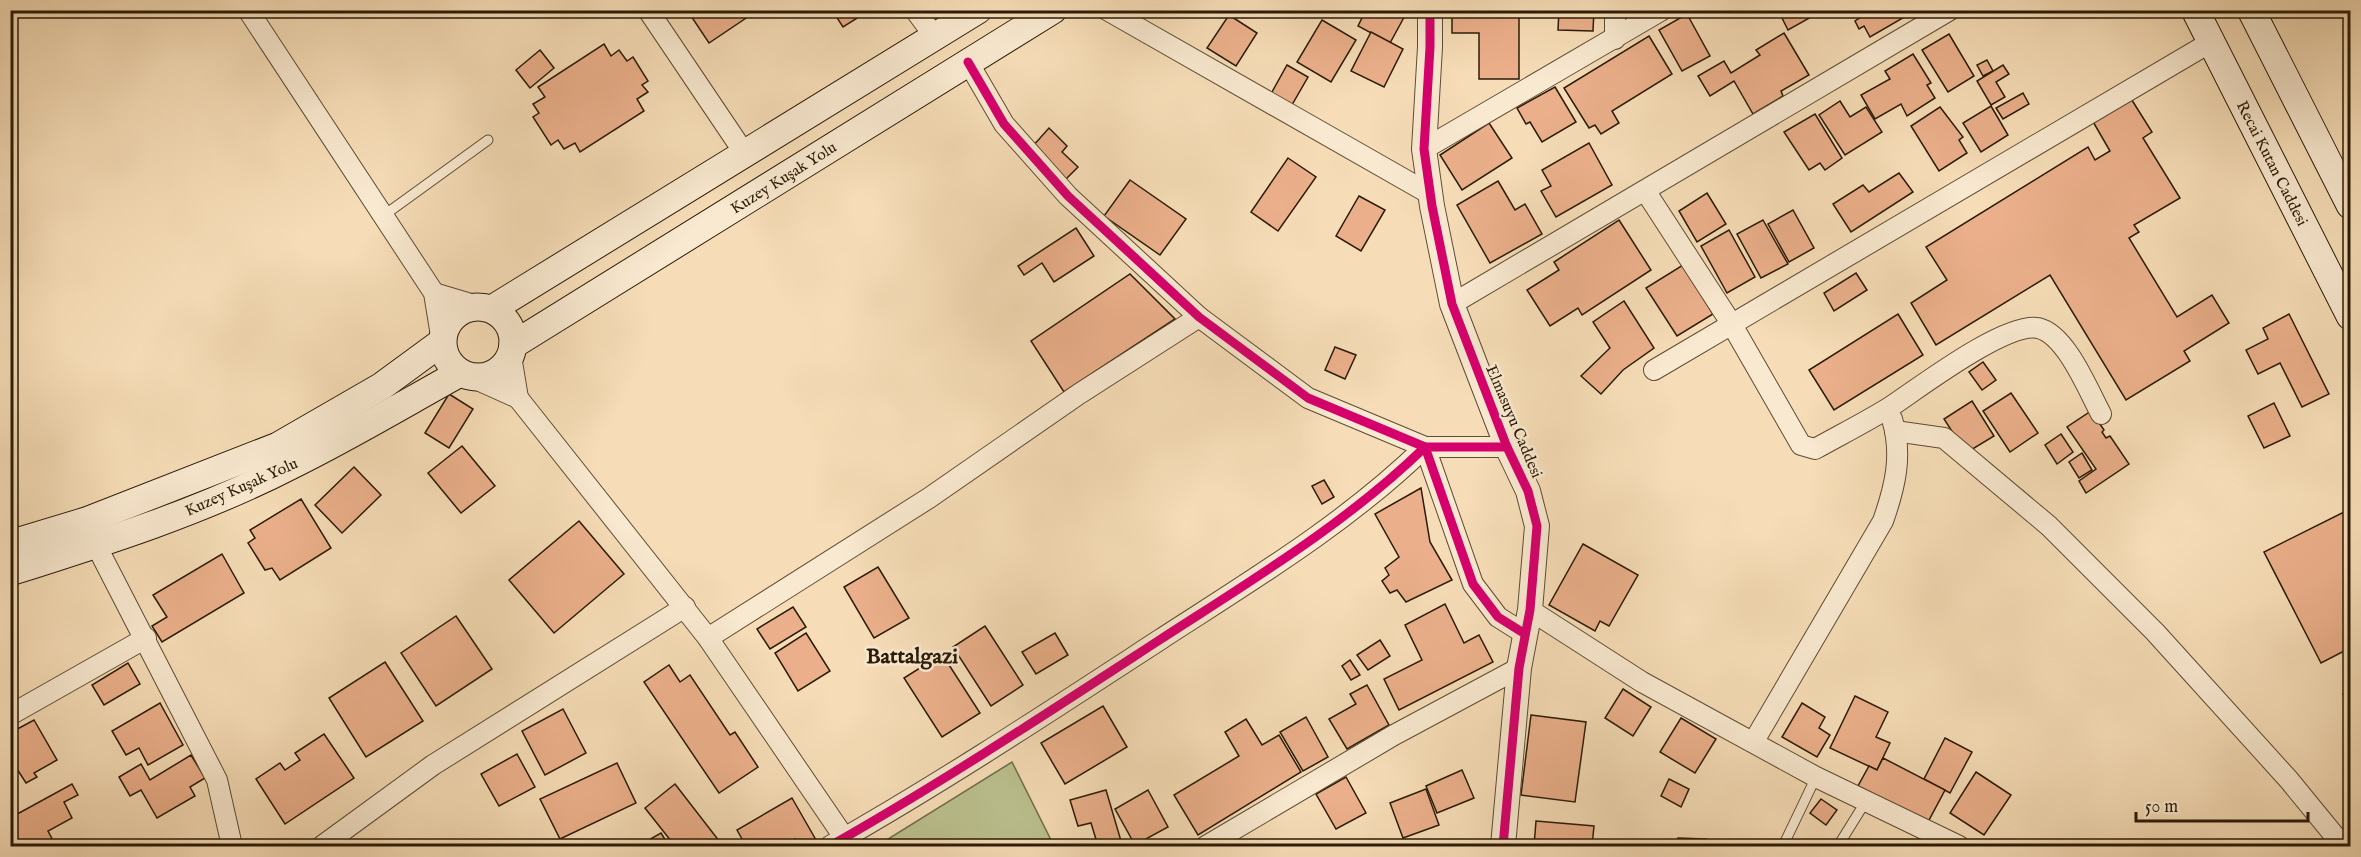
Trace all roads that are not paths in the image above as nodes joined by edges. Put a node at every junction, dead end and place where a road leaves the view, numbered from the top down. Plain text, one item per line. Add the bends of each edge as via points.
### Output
1 (248, 10) edge
2 (648, 10) edge
3 (915, 10) edge
4 (978, 10) edge
5 (1053, 10) edge
6 (1107, 10) edge
7 (1430, 10) edge
8 (1615, 10) edge
9 (1662, 10) edge
10 (1950, 10) edge
11 (2195, 10) edge
12 (2252, 10) edge
13 (935, 37) junction
14 (1615, 39) junction
15 (2211, 42) junction
16 (968, 62) junction
17 (488, 140) dead end
18 (1424, 148) junction
19 (746, 153) junction
20 (1646, 192) junction
21 (1430, 194) junction
22 (2350, 206) edge
23 (384, 216) junction
24 (434, 293) junction
25 (1452, 304) junction
26 (486, 308) junction
27 (2350, 316) edge
28 (1199, 317) junction
29 (1731, 323) junction
30 (442, 342) junction
31 (512, 350) junction
32 (417, 361) junction
33 (1654, 370) dead end
34 (465, 375) junction
35 (518, 398) junction
36 (1888, 408) junction
37 (2101, 414) dead end
38 (1895, 431) junction
39 (1425, 447) junction
40 (1507, 447) junction
41 (10, 544) edge
42 (96, 545) junction
43 (10, 572) edge
44 (685, 607) junction
45 (1530, 610) junction
46 (1525, 634) junction
47 (146, 638) junction
48 (708, 638) junction
49 (1519, 668) junction
50 (10, 715) edge
51 (1754, 741) junction
52 (1816, 777) junction
53 (1866, 801) junction
54 (1928, 839) edge
55 (842, 844) edge
56 (232, 846) edge
57 (322, 846) edge
58 (1206, 846) edge
59 (1503, 846) edge
60 (1783, 846) edge
61 (1838, 846) edge
62 (1959, 846) edge
63 (2343, 846) edge

1 - 23 street
2 - 19 street
3 - 13 street
4 - 13 main road
5 - 16 main road, Kuzey Kuşak Yolu
6 - 21 street
7 - 18 street, Elmasuyu Caddesi
8 - 14 street
9 - 14 street
10 - 20 street
11 - 15 main road, Recai Kutan Caddesi
12 - 22 main road
13 - 19 main road
14 - 18 street
15 - 27 main road, Recai Kutan Caddesi
15 - 29 street
16 - 28 street via 1004,124 1068,196
16 - 31 main road, Kuzey Kuşak Yolu
17 - 23 lane
18 - 21 street, Elmasuyu Caddesi
19 - 26 main road
20 - 25 street
20 - 29 street
21 - 25 street, Elmasuyu Caddesi
23 - 24 street
24 - 26 street
24 - 30 street
24 - 32 street via 431,326
25 - 40 street, Elmasuyu Caddesi
26 - 30 main road via 470,307 450,319
26 - 31 main road via 508,324
28 - 39 street via 1308,398
28 - 48 street via 929,498
29 - 33 street
29 - 36 street via 1801,445 1815,449
30 - 32 main road, Kuzey Kuşak Yolu
30 - 34 main road via 444,354
31 - 34 main road via 495,373 484,377
31 - 35 street
32 - 41 main road, Kuzey Kuşak Yolu via 382,386 278,446 86,521
34 - 35 street
34 - 42 main road, Kuzey Kuşak Yolu via 290,466
35 - 44 street
36 - 37 street via 1984,345 2037,328 2060,341
36 - 38 street
38 - 51 street via 1899,457 1883,521
38 - 63 street via 1944,438 2049,526 2155,632
39 - 40 street
39 - 46 street via 1473,584 1498,617
39 - 55 street via 1387,484 1273,566
40 - 45 street, Elmasuyu Caddesi via 1528,490 1537,526
42 - 43 main road, Kuzey Kuşak Yolu
42 - 47 street
44 - 48 street
44 - 57 street via 433,765
45 - 46 street, Elmasuyu Caddesi
45 - 51 street via 1642,682
46 - 49 street, Elmasuyu Caddesi
47 - 50 street
47 - 56 street via 217,780
48 - 55 street
49 - 58 street via 1394,735
49 - 59 street, Elmasuyu Caddesi
51 - 52 street
52 - 53 street
52 - 60 lane
53 - 54 street
53 - 61 lane
54 - 62 street

